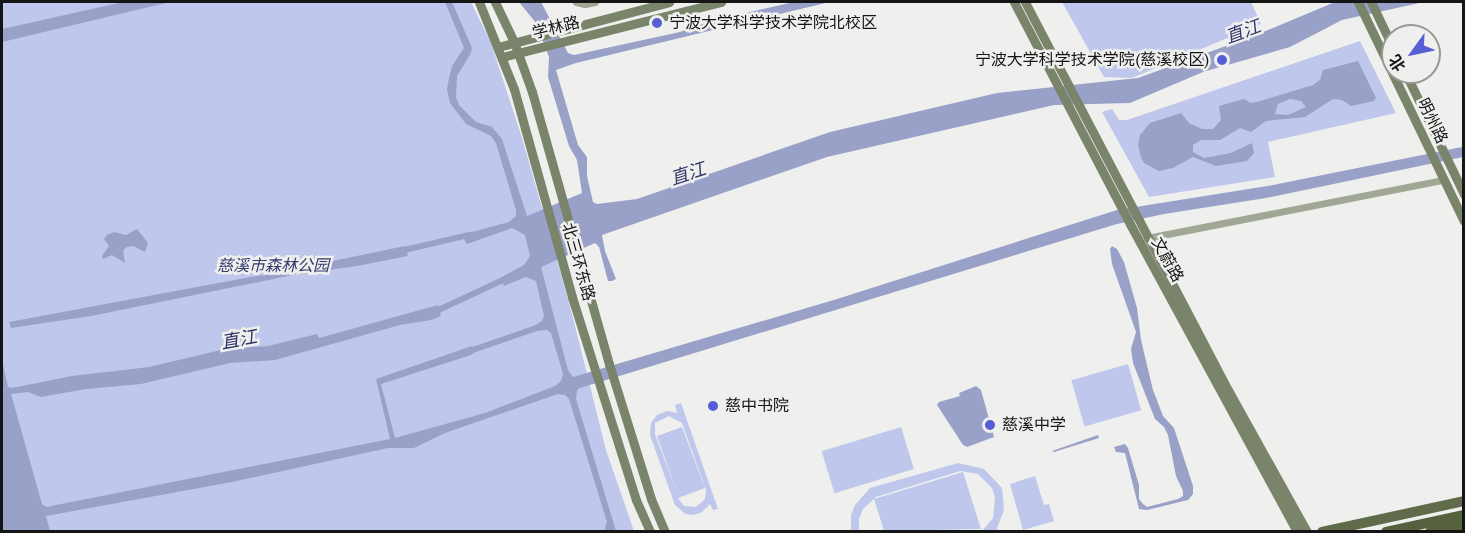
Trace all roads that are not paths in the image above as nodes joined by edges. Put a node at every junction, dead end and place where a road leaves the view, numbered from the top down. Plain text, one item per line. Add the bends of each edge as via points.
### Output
1 (479, 2) edge
2 (495, 2) edge
3 (576, 2) edge
4 (595, 2) edge
5 (669, 2) edge
6 (721, 2) edge
7 (1014, 2) edge
8 (1025, 2) edge
9 (1358, 2) edge
10 (1371, 2) edge
11 (1381, 24) edge
12 (514, 42) junction
13 (500, 52) junction
14 (518, 52) junction
15 (1411, 84) edge
16 (1064, 87) junction
17 (1444, 180) junction
18 (1464, 194) edge
19 (1133, 221) junction
20 (1464, 221) edge
21 (1147, 238) junction
22 (1464, 501) edge
23 (1464, 515) edge
24 (1464, 525) edge
25 (650, 531) edge
26 (665, 531) edge
27 (1297, 531) edge
28 (1307, 531) edge
29 (1322, 531) edge
30 (1386, 531) edge
31 (1430, 531) edge
32 (1436, 531) edge

1 - 13 main road, 北三环东路
2 - 12 main road, 北三环东路
3 - 4 street
5 - 12 main road, 学林路
6 - 14 main road, 学林路
7 - 16 main road, 文蔚路
8 - 16 main road, 文蔚路
9 - 17 main road, 明州路
10 - 11 main road
12 - 13 main road, 学林路
12 - 14 main road, 北三环东路
13 - 14 main road, 学林路
13 - 25 main road, 北三环东路 via 636,500
14 - 26 main road, 北三环东路 via 651,499
15 - 18 main road, 明州路
16 - 19 main road, 文蔚路
17 - 20 main road, 明州路
17 - 21 street
19 - 21 main road, 文蔚路
19 - 27 main road, 文蔚路
21 - 28 main road, 文蔚路
22 - 29 main road
23 - 30 highway
24 - 31 highway
24 - 32 main road

